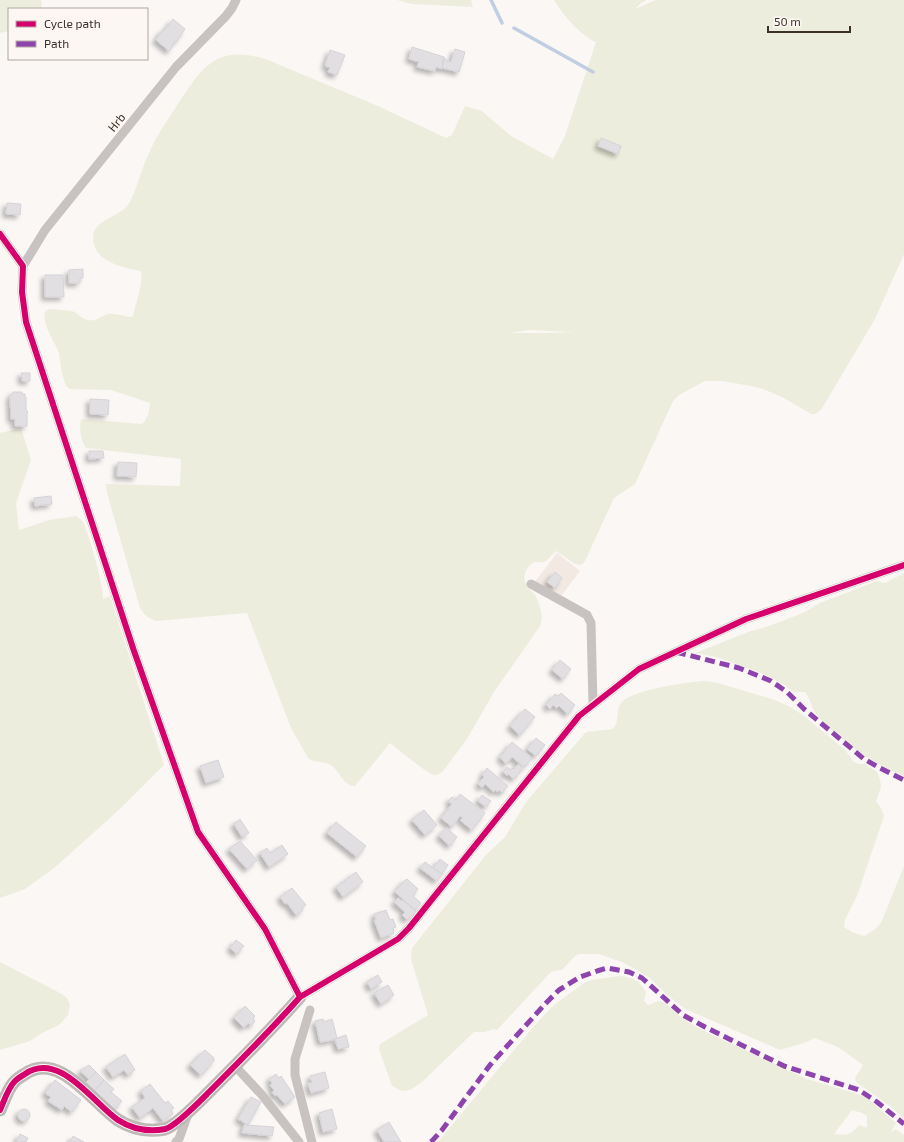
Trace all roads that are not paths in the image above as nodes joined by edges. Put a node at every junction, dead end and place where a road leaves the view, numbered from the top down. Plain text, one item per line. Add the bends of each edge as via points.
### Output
1 (236, 0) edge
2 (0, 234) edge
3 (23, 266) junction
4 (904, 565) edge
5 (531, 584) dead end
6 (593, 705) junction
7 (300, 997) junction
8 (310, 1010) dead end
9 (236, 1066) junction
10 (0, 1110) edge
11 (189, 1112) junction
12 (176, 1142) edge
13 (299, 1142) edge
14 (312, 1142) edge

1 - 3 street, Hrb via 226,16 176,67 45,230
2 - 3 street
3 - 7 street via 22,292 26,322 134,650 198,832 265,929
4 - 6 street via 746,619 639,669
5 - 6 street via 587,615 591,623
6 - 7 street via 579,716 398,939
7 - 9 street
8 - 14 street via 295,1059 295,1075
9 - 11 street
9 - 13 street
10 - 11 street via 15,1081 30,1071 51,1068 71,1077 119,1120 138,1129 152,1131 167,1128
11 - 12 street

